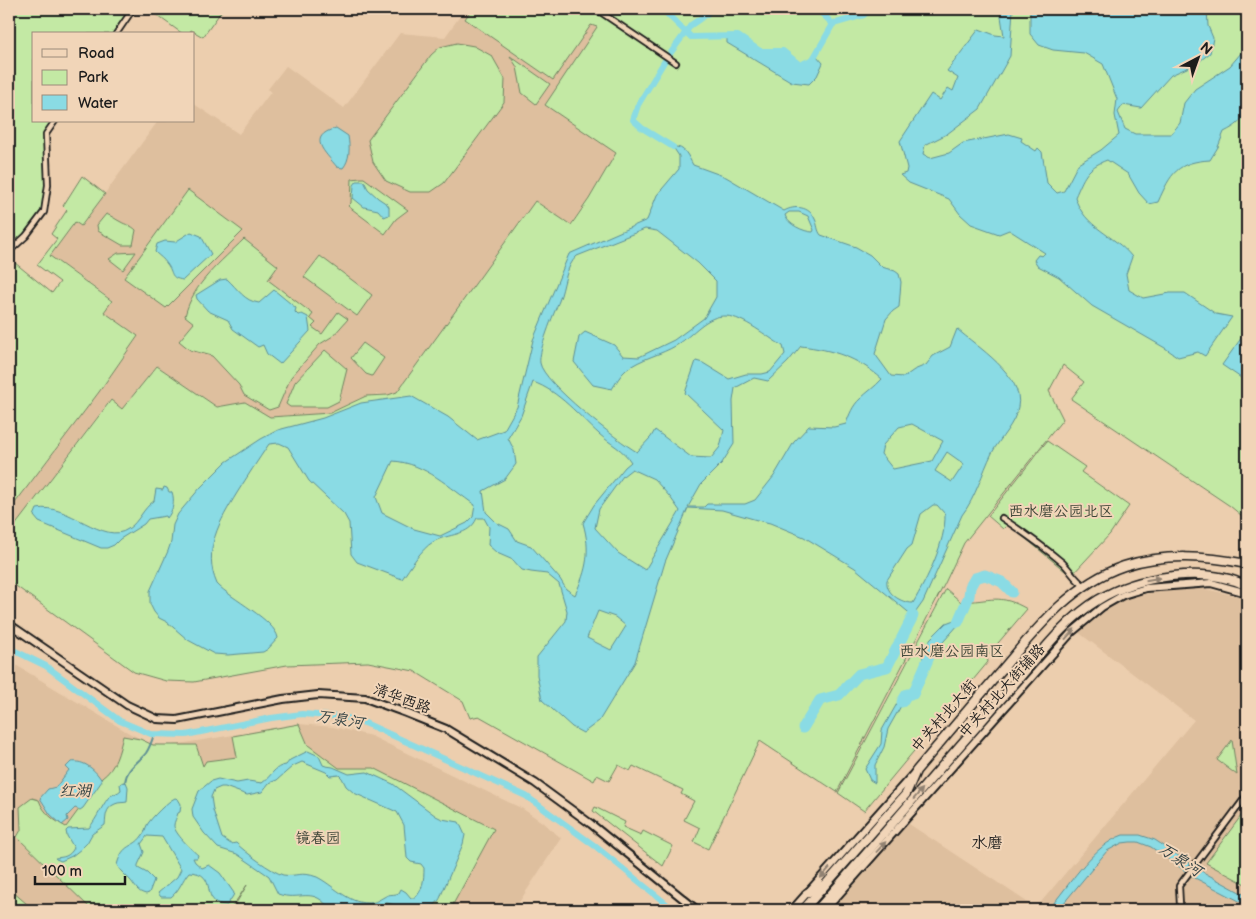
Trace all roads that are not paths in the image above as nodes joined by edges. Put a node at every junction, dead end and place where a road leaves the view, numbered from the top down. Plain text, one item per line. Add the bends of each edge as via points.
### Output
1 (133, 9) edge
2 (596, 9) edge
3 (117, 32) edge
4 (676, 63) dead end
5 (54, 122) edge
6 (9, 247) edge
7 (1002, 518) dead end
8 (1247, 564) edge
9 (1085, 586) junction
10 (1247, 586) edge
11 (1247, 592) edge
12 (9, 624) edge
13 (916, 771) junction
14 (1247, 795) edge
15 (827, 884) junction
16 (807, 893) junction
17 (697, 910) edge
18 (792, 910) edge
19 (803, 910) edge
20 (817, 910) edge
21 (826, 910) edge
22 (1176, 910) edge

1 - 3 street
2 - 4 street
5 - 6 street via 46,134 48,185 44,212 26,236 14,247
7 - 9 street via 1063,563
8 - 9 main road, 中关村北大街 via 1176,556 1123,566
9 - 13 main road, 中关村北大街 via 1058,606
20 -> 10 main road, 中关村北大街 via 1071,620 1098,600 1142,581 1177,575 1212,576
21 -> 11 main road, 中关村北大街辅路 via 1072,632 1102,607 1123,595 1146,588 1211,583
12 - 17 main road, 清华西路 via 127,705 157,719 178,720 318,695 365,698 406,712 446,729 535,783
13 - 15 main road, 中关村北大街 via 906,794
13 -> 16 main road
14 - 22 street via 1179,886 1180,905
15 - 16 main road
15 - 19 main road, 中关村北大街
16 - 18 main road

